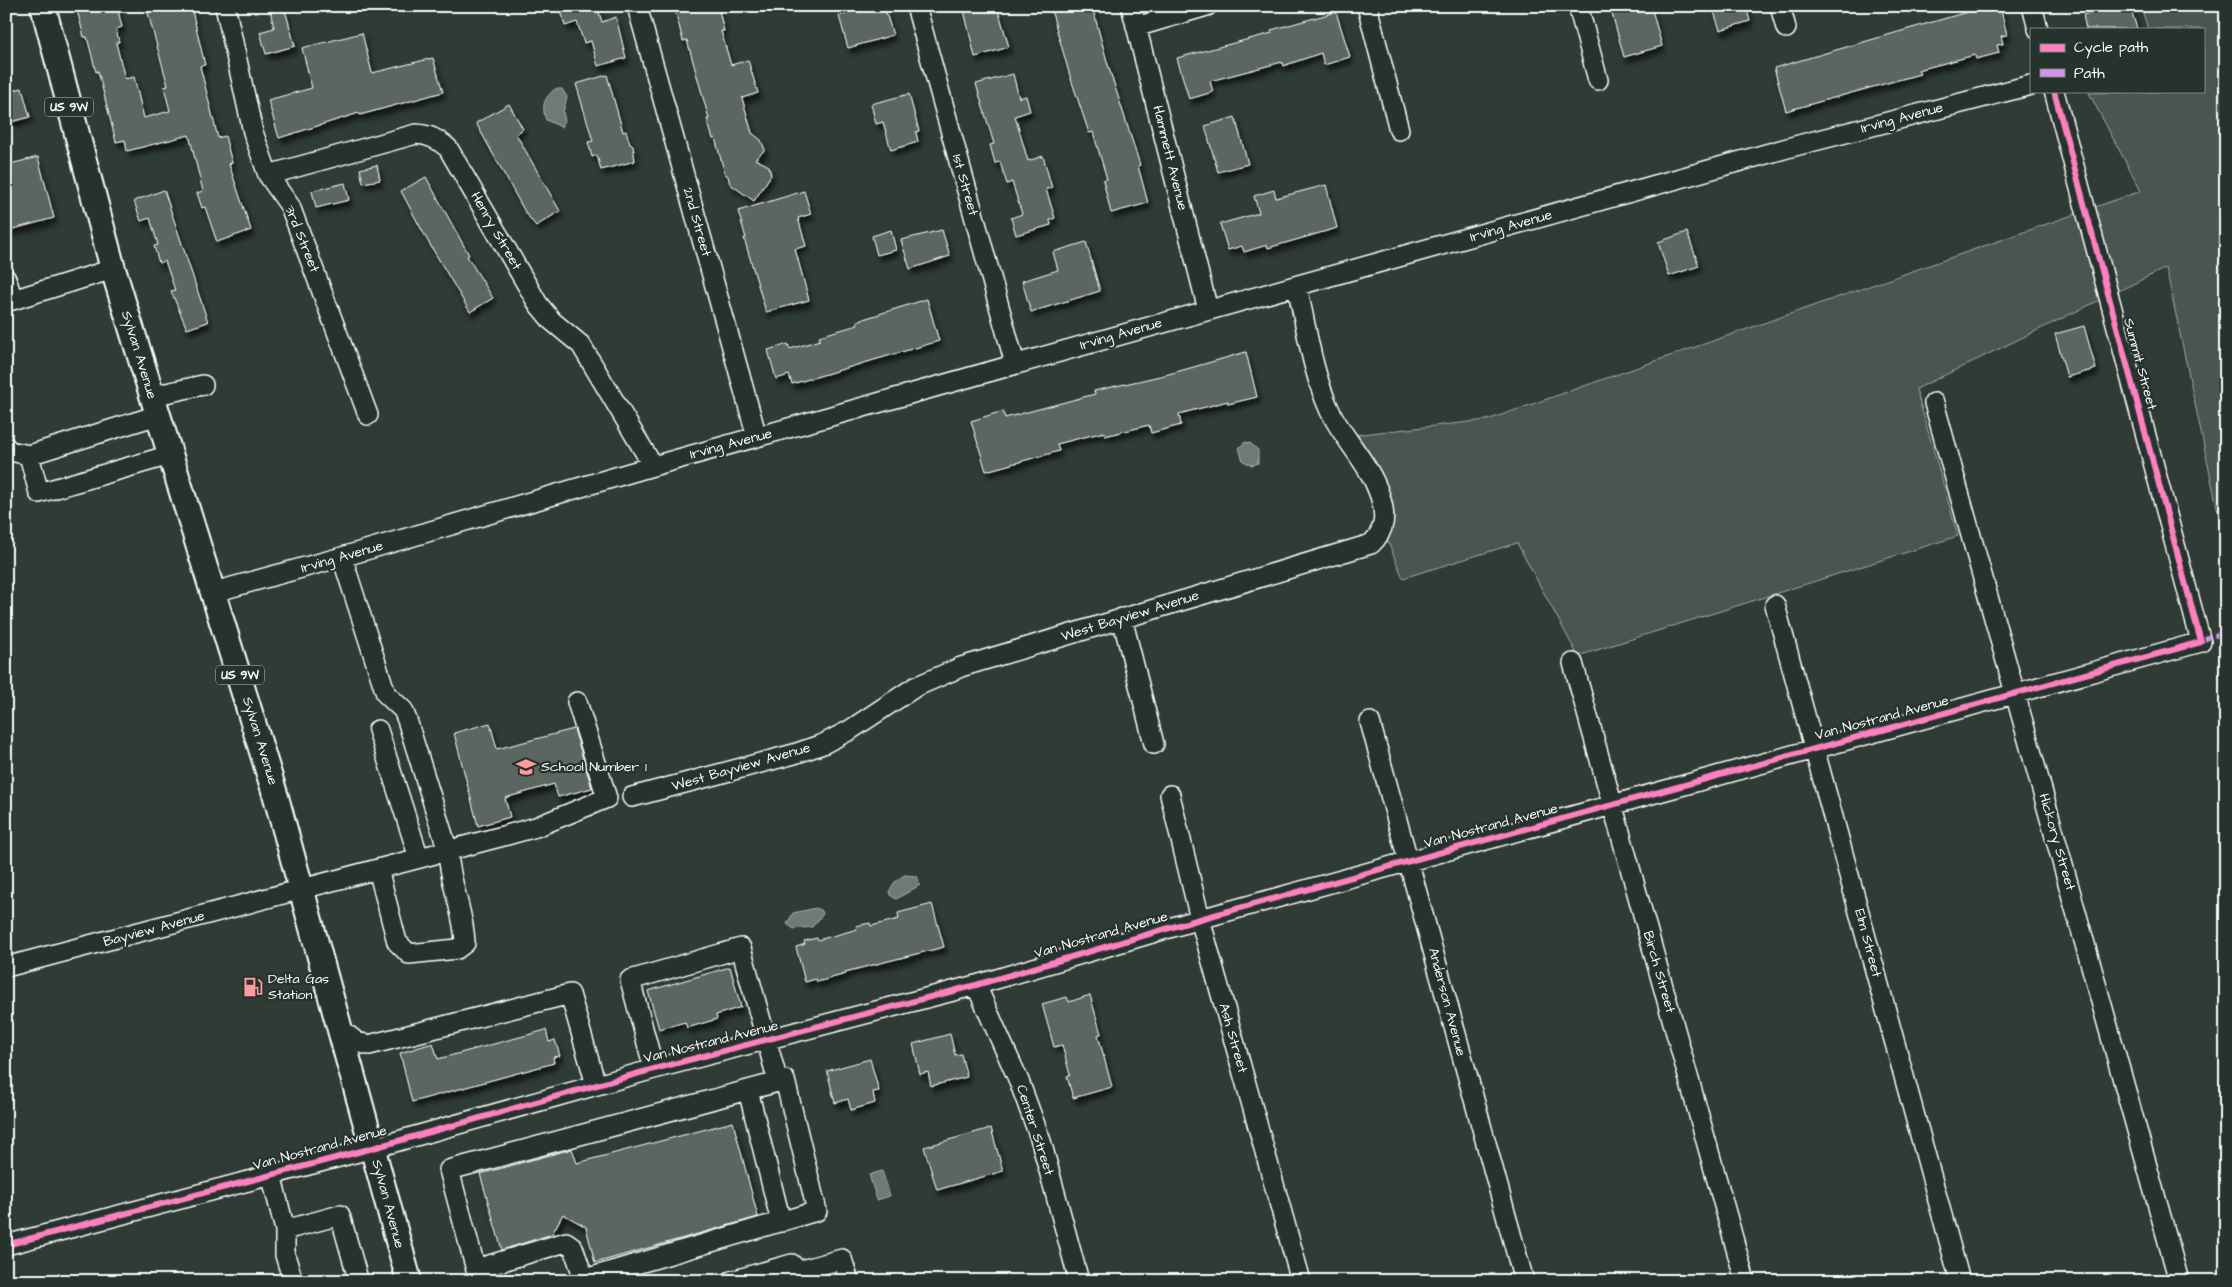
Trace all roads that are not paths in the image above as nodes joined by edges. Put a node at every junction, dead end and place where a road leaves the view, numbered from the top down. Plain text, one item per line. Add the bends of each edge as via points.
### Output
1 (43, 6) edge
2 (225, 6) edge
3 (637, 6) edge
4 (916, 6) edge
5 (1131, 6) edge
6 (1207, 6) edge
7 (1367, 6) edge
8 (1578, 6) edge
9 (1780, 6) edge
10 (2032, 6) edge
11 (1136, 26) junction
12 (1786, 28) dead end
13 (2038, 28) edge
14 (1598, 80) dead end
15 (2030, 85) edge
16 (2054, 92) edge
17 (1400, 130) dead end
18 (268, 175) junction
19 (113, 269) junction
20 (6, 279) edge
21 (1297, 286) junction
22 (10, 301) edge
23 (1208, 310) junction
24 (1015, 364) junction
25 (203, 384) dead end
26 (1934, 403) dead end
27 (155, 406) junction
28 (368, 415) dead end
29 (757, 437) junction
30 (6, 447) edge
31 (29, 455) junction
32 (170, 455) junction
33 (654, 466) junction
34 (342, 557) junction
35 (214, 592) junction
36 (1776, 605) dead end
37 (1122, 618) junction
38 (2202, 642) joint
39 (1573, 663) dead end
40 (2016, 694) junction
41 (578, 702) dead end
42 (1370, 722) dead end
43 (378, 730) dead end
44 (1154, 744) dead end
45 (1815, 750) junction
46 (1170, 795) dead end
47 (632, 797) dead end
48 (1613, 805) junction
49 (448, 850) junction
50 (419, 858) junction
51 (1409, 861) junction
52 (378, 869) junction
53 (302, 890) junction
54 (1200, 919) junction
55 (6, 968) edge
56 (976, 985) junction
57 (340, 1029) junction
58 (768, 1040) junction
59 (654, 1069) junction
60 (778, 1082) junction
61 (596, 1085) junction
62 (748, 1090) junction
63 (373, 1148) junction
64 (271, 1174) junction
65 (781, 1222) junction
66 (285, 1230) junction
67 (6, 1245) edge
68 (795, 1272) edge
69 (478, 1275) edge
70 (763, 1276) edge
71 (581, 1280) edge
72 (292, 1281) edge
73 (355, 1281) edge
74 (409, 1281) edge
75 (731, 1281) edge
76 (849, 1281) edge
77 (1079, 1281) edge
78 (1301, 1281) edge
79 (1524, 1281) edge
80 (1746, 1281) edge
81 (1960, 1281) edge
82 (2179, 1281) edge

1 - 19 main road, Sylvan Avenue / US 9W
2 - 18 street, 3rd Street via 253,132
3 - 29 street, 2nd Street
4 - 24 street, 1st Street
5 - 11 street, Hammett Avenue
6 - 11 street
7 - 17 street
8 - 14 street
9 - 12 street
10 - 13 street
11 - 23 street, Hammett Avenue
15 - 21 street, Irving Avenue via 1791,147
16 - 38 street, Summit Street
18 - 28 street, 3rd Street via 290,206
18 - 33 street, Henry Street via 416,134 437,139 448,148 538,304 552,321 581,345
19 - 22 street
19 - 27 main road, Sylvan Avenue / US 9W
20 - 22 street
21 - 23 street, Irving Avenue
21 - 37 street, West Bayview Avenue via 1319,379 1330,409 1372,476 1380,496 1384,526 1379,536 1370,544
23 - 24 street, Irving Avenue
24 - 29 street, Irving Avenue
25 - 27 street
26 - 40 street, Hickory Street
27 - 31 street
27 - 32 main road, Sylvan Avenue / US 9W
29 - 33 street, Irving Avenue
30 - 31 street
31 - 32 street via 39,493
32 - 35 main road, Sylvan Avenue / US 9W
33 - 34 street, Irving Avenue
34 - 35 street, Irving Avenue
34 - 49 street via 386,694 403,710 407,720
35 - 53 main road, Sylvan Avenue / US 9W
36 - 45 street, Elm Street
37 - 44 street
37 - 47 street, West Bayview Avenue via 943,674 823,744
38 - 40 street, Van Nostrand Avenue
39 - 48 street, Birch Street
40 - 45 street, Van Nostrand Avenue
40 - 82 street, Hickory Street
41 - 49 street via 607,798 536,827
42 - 51 street, Anderson Avenue
43 - 50 street
45 - 48 street, Van Nostrand Avenue
45 - 81 street, Elm Street
46 - 54 street, Ash Street
48 - 51 street, Van Nostrand Avenue
48 - 80 street, Birch Street
49 - 50 street
49 - 52 street via 448,866 465,924 465,943 458,949 409,954 404,950 397,942
50 - 52 street
51 - 54 street, Van Nostrand Avenue
51 - 79 street, Anderson Avenue
52 - 53 street
53 - 55 street, Bayview Avenue
53 - 57 main road, Sylvan Avenue / US 9W
54 - 56 street, Van Nostrand Avenue
54 - 78 street, Ash Street
56 - 58 street, Van Nostrand Avenue
56 - 77 street, Center Street via 1019,1081 1041,1141
57 - 61 street via 357,1042 369,1045 384,1043 570,994
57 - 63 main road, Sylvan Avenue / US 9W
58 - 59 street, Van Nostrand Avenue
58 - 59 street via 741,948 630,980
58 - 60 street
59 - 61 street, Van Nostrand Avenue
60 - 62 street
60 - 65 street via 785,1080 818,1211
61 - 63 street, Van Nostrand Avenue
62 - 65 street
62 - 69 street via 449,1170
63 - 64 street, Van Nostrand Avenue
63 - 74 main road, Sylvan Avenue / US 9W
64 - 66 street
64 - 67 street, Van Nostrand Avenue
65 - 71 street
66 - 72 street via 285,1255
66 - 73 street via 340,1215 358,1279
68 - 70 street
68 - 76 street via 842,1259
69 - 71 street via 566,1242 573,1247
70 - 75 street

